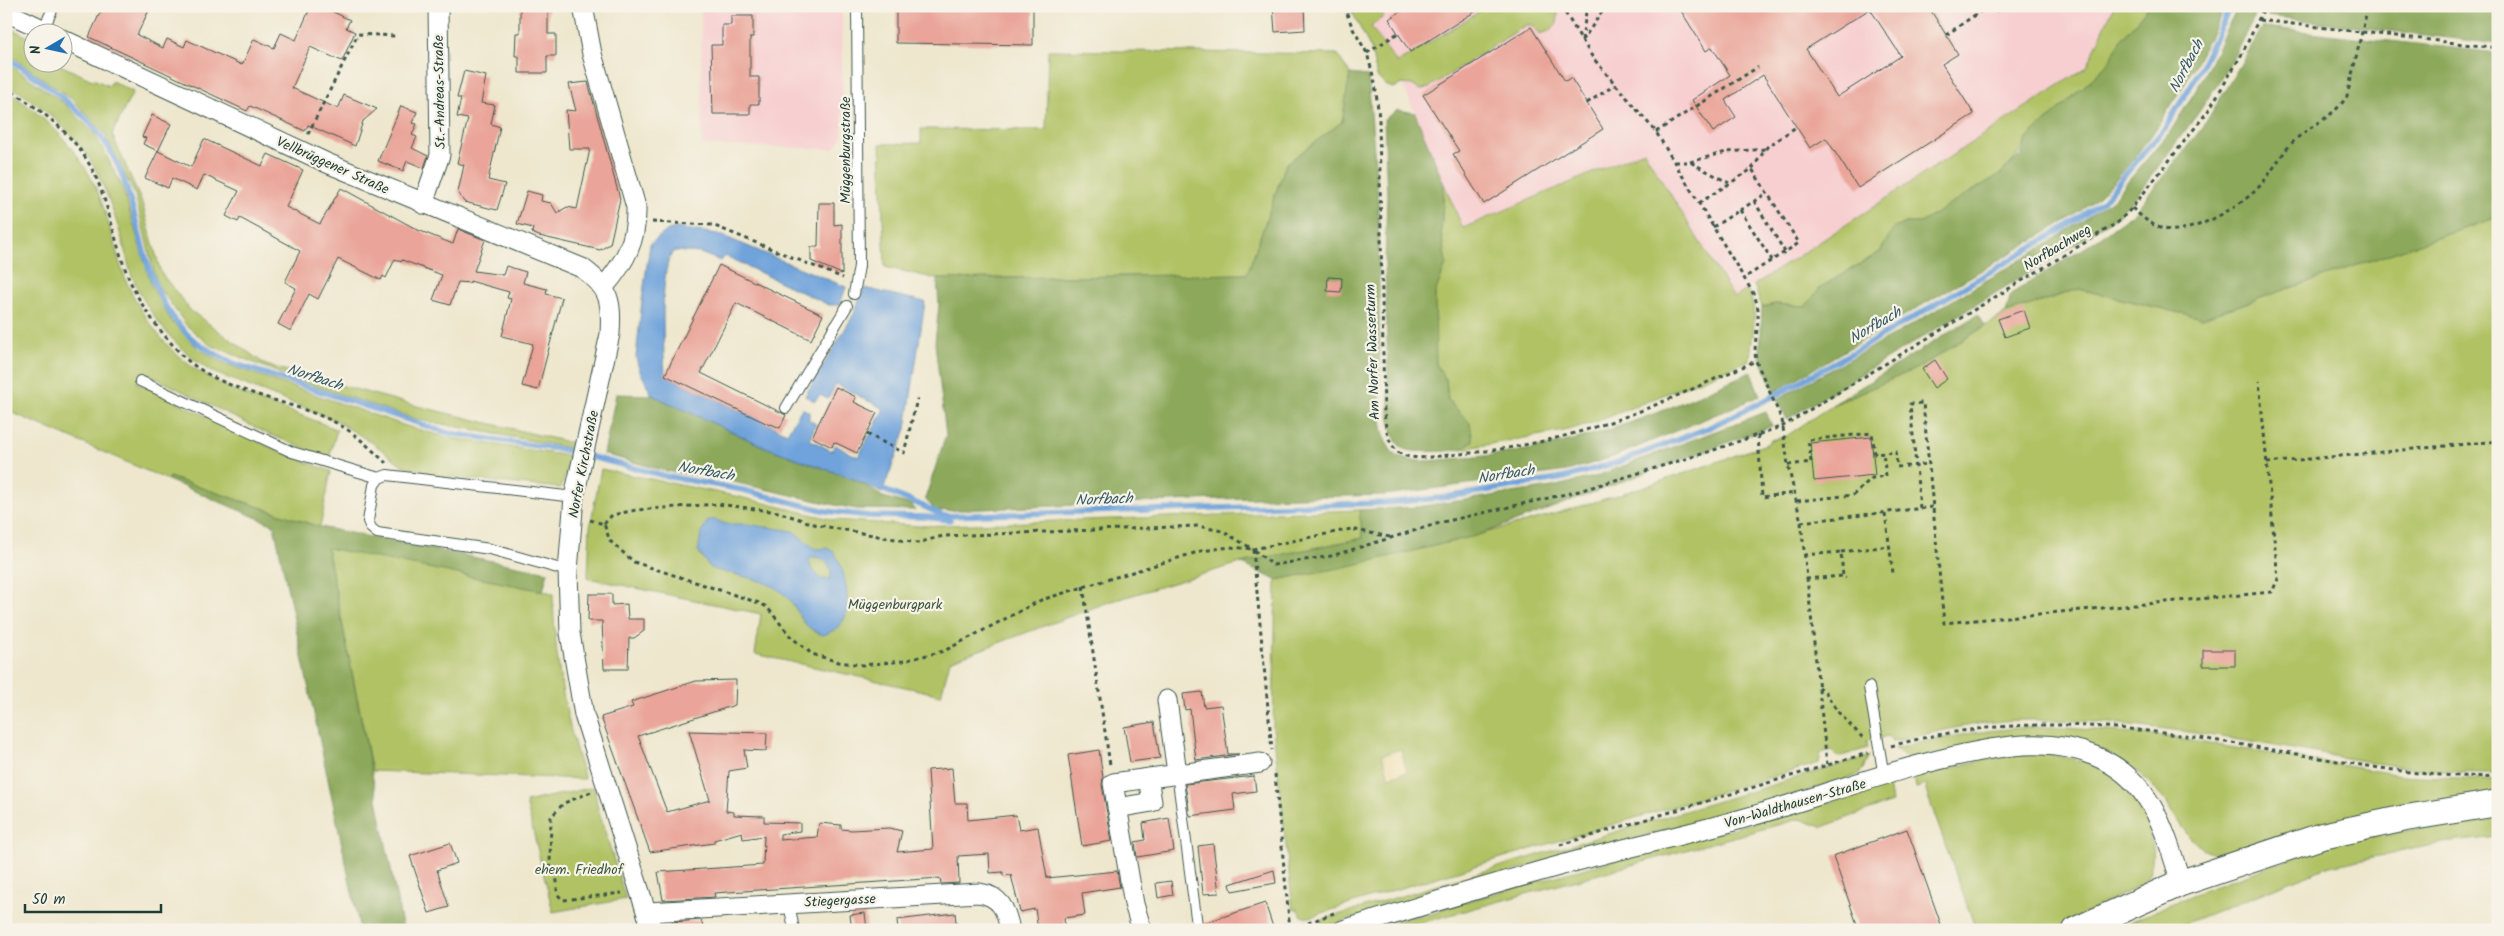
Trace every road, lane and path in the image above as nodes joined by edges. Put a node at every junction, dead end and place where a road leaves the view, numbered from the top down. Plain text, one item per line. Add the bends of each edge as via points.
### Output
1 (54, 6) edge
2 (438, 6) edge
3 (583, 6) edge
4 (857, 6) edge
5 (1344, 6) edge
6 (1561, 6) edge
7 (1587, 6) edge
8 (1606, 6) edge
9 (1989, 6) edge
10 (2004, 6) edge
11 (2265, 6) edge
12 (2368, 6) edge
13 (6, 12) edge
14 (2258, 20) junction
15 (27, 22) edge
16 (49, 22) edge
17 (1398, 33) dead end
18 (2362, 33) junction
19 (1946, 35) dead end
20 (396, 36) dead end
21 (1582, 41) junction
22 (72, 44) edge
23 (2498, 48) edge
24 (1368, 53) junction
25 (1758, 67) dead end
26 (1615, 85) junction
27 (6, 87) edge
28 (1586, 103) dead end
29 (1796, 127) dead end
30 (1656, 132) junction
31 (1766, 149) junction
32 (300, 151) junction
33 (1675, 162) junction
34 (1690, 162) junction
35 (1752, 169) junction
36 (1730, 183) junction
37 (1767, 192) junction
38 (1754, 201) junction
39 (1698, 203) junction
40 (423, 204) junction
41 (2132, 208) junction
42 (1740, 210) junction
43 (636, 221) junction
44 (1713, 227) junction
45 (1786, 252) junction
46 (1772, 260) junction
47 (1744, 278) junction
48 (604, 287) junction
49 (856, 289) joint
50 (847, 306) dead end
51 (1756, 361) junction
52 (140, 381) dead end
53 (2259, 381) dead end
54 (916, 399) dead end
55 (786, 408) dead end
56 (1783, 426) junction
57 (867, 434) dead end
58 (1758, 435) junction
59 (2498, 441) edge
60 (1883, 453) junction
61 (2267, 463) junction
62 (1929, 464) junction
63 (1788, 465) junction
64 (1915, 466) junction
65 (402, 476) junction
66 (379, 478) junction
67 (1795, 494) junction
68 (574, 497) junction
69 (1797, 501) junction
70 (1933, 507) junction
71 (1920, 508) junction
72 (1885, 512) junction
73 (572, 517) junction
74 (1801, 522) junction
75 (604, 524) junction
76 (1392, 538) junction
77 (1889, 546) junction
78 (1253, 549) junction
79 (1841, 552) junction
80 (1804, 555) junction
81 (568, 571) junction
82 (1893, 573) dead end
83 (1806, 579) junction
84 (1083, 586) junction
85 (1869, 687) dead end
86 (1818, 688) junction
87 (1167, 700) dead end
88 (1880, 749) junction
89 (1269, 763) junction
90 (1827, 764) junction
91 (1177, 773) junction
92 (2498, 776) edge
93 (1884, 777) junction
94 (1148, 778) junction
95 (1113, 783) junction
96 (606, 788) junction
97 (2498, 803) edge
98 (1117, 808) junction
99 (1559, 845) dead end
100 (2181, 883) junction
101 (607, 895) dead end
102 (789, 903) junction
103 (1340, 911) dead end
104 (650, 921) edge
105 (1196, 925) dead end
106 (794, 930) edge
107 (1010, 930) edge
108 (1142, 930) edge
109 (1290, 930) edge
110 (1343, 930) edge
111 (2076, 930) edge

1 - 16 lane
2 - 40 street, St.-Andreas-Straße via 440,155
3 - 43 street via 592,54 633,193
4 - 49 lane, Müggenburgstraße
5 - 24 path, Am Norfer Wasserturm
6 - 21 path
7 - 21 path
8 - 21 path
9 - 10 path via 1994,12
9 - 19 path
11 - 14 path, Norfbachweg
12 - 18 path
13 - 15 street
14 - 18 path
14 - 41 path, Norfbachweg via 2208,111
17 - 24 path
18 - 23 path
18 - 41 path via 2343,102 2292,144 2255,191 2242,201 2203,223 2178,230 2158,227
20 - 32 path via 358,34
21 - 26 path
22 - 32 street, Vellbrüggener Straße
24 - 51 path, Am Norfer Wasserturm via 1379,118 1384,413 1386,432 1392,446 1401,455 1474,454 1566,436 1639,412
25 - 30 path
26 - 28 path
26 - 30 path
27 - 65 path via 45,113 68,134 84,155 110,216 130,280 150,319 181,354 214,378 328,418 354,434
29 - 31 path
30 - 33 path
31 - 34 path via 1726,152
31 - 35 path
32 - 40 street, Vellbrüggener Straße
33 - 34 path
33 - 39 path
34 - 36 path
35 - 36 path
35 - 37 path
36 - 39 path
37 - 38 path
37 - 45 path via 1799,243
38 - 42 path
38 - 45 path
39 - 44 path
40 - 48 street, Vellbrüggener Straße via 582,268
41 - 56 path, Norfbachweg via 2110,228
42 - 44 path
42 - 46 path
43 - 48 street via 626,258
43 - 49 path via 712,225
44 - 47 path
45 - 46 path
46 - 47 path
47 - 51 path via 1758,310
48 - 68 street, Norfer Kirchstraße via 610,311 610,334
50 - 55 lane
51 - 56 path
52 - 66 lane via 292,452
53 - 61 path
54 - 57 path via 904,453
56 - 58 path, Norfbachweg
56 - 63 path
58 - 67 path via 1762,497
58 - 76 path, Norfbachweg via 1580,491 1443,522
59 - 61 path
60 - 63 path via 1875,454 1872,433 1808,440 1811,462
60 - 64 path via 1896,452 1897,467
60 - 69 path via 1886,476 1872,478 1853,495
61 - 70 path via 2278,579 2272,592 1944,623
62 - 64 path
62 - 64 path via 1923,403 1910,404
62 - 70 path
63 - 67 path
64 - 71 path
65 - 66 lane
65 - 68 lane
66 - 81 lane via 374,485 368,521 377,532 490,549
67 - 69 path
68 - 73 street, Norfer Kirchstraße
69 - 74 path
70 - 71 path
71 - 72 path
72 - 74 path
72 - 77 path
73 - 75 path
73 - 81 street, Norfer Kirchstraße
74 - 80 path
75 - 78 path via 612,515 636,510 718,504 778,512 817,525 917,543 943,536 1198,526 1222,531
75 - 84 path via 610,541 634,562 759,603 767,607 812,654 848,664 889,663 944,651 1041,600
76 - 78 path via 1351,529
76 - 78 path, Norfbachweg via 1331,556 1273,565
77 - 79 path
77 - 82 path
78 - 84 path via 1230,547 1201,551
78 - 89 path
79 - 80 path
79 - 83 path via 1844,577
80 - 83 path
81 - 96 street, Norfer Kirchstraße via 570,633 577,682
83 - 86 path
84 - 95 path
85 - 88 lane
86 - 88 path via 1826,693 1852,727
86 - 90 path
87 - 91 street
88 - 90 path
88 - 92 path via 1966,729 2057,723 2151,731 2414,773
88 - 93 lane
89 - 91 street
89 - 109 path
90 - 99 path
91 - 94 street
91 - 105 lane
93 - 100 street, Von-Waldthausen-Straße via 2010,746 2053,745 2095,756 2128,776 2148,797 2166,833
93 - 110 street, Von-Waldthausen-Straße via 1682,836 1521,876
94 - 95 street
94 - 98 street via 1152,802
95 - 98 street
96 - 101 path via 573,799 556,810 550,822 549,848 550,868 557,881 559,898
96 - 104 street, Norfer Kirchstraße
97 - 100 main road via 2322,836
98 - 108 street via 1134,904
100 - 111 main road
102 - 104 street, Stiegergasse
102 - 106 lane
102 - 107 street, Stiegergasse via 978,893 994,897 1000,903 1008,917
103 - 109 path

